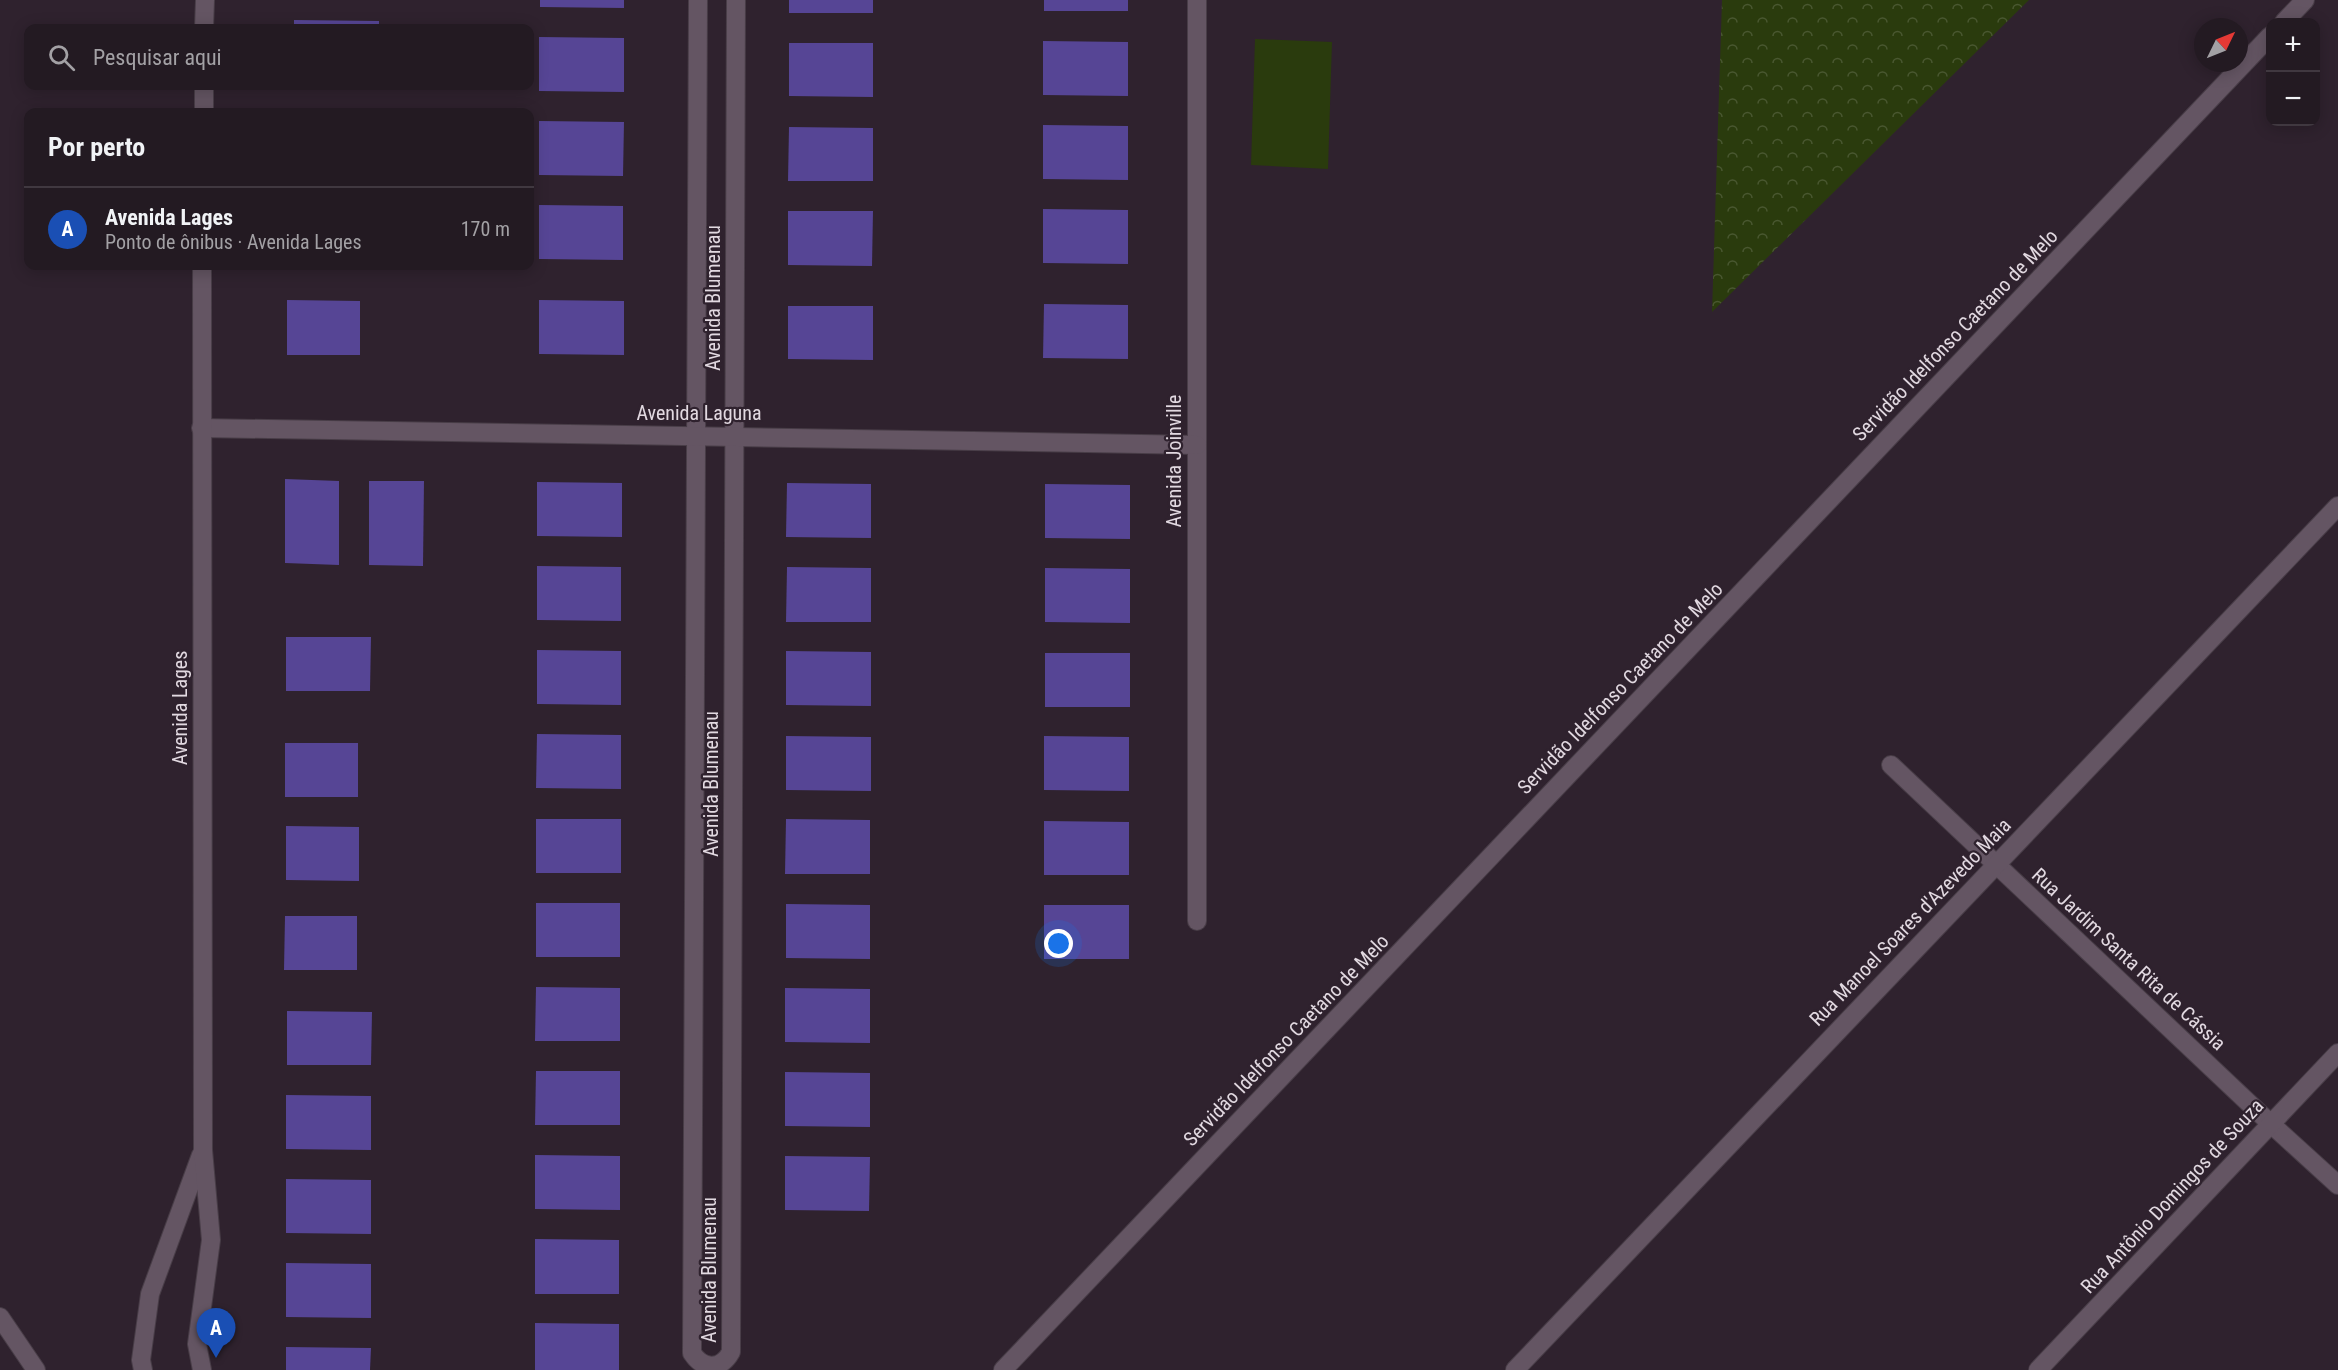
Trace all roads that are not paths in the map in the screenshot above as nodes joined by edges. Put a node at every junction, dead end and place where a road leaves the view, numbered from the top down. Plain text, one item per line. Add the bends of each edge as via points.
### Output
1 (205, 0) edge
2 (698, 0) edge
3 (736, 0) edge
4 (1197, 0) edge
5 (2305, 0) edge
6 (2288, 18) edge
7 (204, 24) edge
8 (2266, 41) edge
9 (204, 90) edge
10 (204, 108) edge
11 (202, 270) edge
12 (201, 428) junction
13 (696, 435) junction
14 (735, 435) junction
15 (1197, 446) junction
16 (2338, 506) edge
17 (1891, 765) dead end
18 (1996, 865) junction
19 (1197, 921) dead end
20 (2338, 1053) edge
21 (2271, 1124) junction
22 (202, 1150) junction
23 (2338, 1185) edge
24 (0, 1317) edge
25 (36, 1370) edge
26 (143, 1370) edge
27 (202, 1370) edge
28 (1003, 1370) edge
29 (1515, 1370) edge
30 (2038, 1370) edge

1 - 7 street
2 - 13 street, Avenida Blumenau
3 - 14 street, Avenida Blumenau
4 - 15 street, Avenida Joinville
5 - 6 street
8 - 28 street, Servidão Idelfonso Caetano de Melo
9 - 10 street
11 - 12 street, Avenida Lages
12 - 13 street, Avenida Laguna
12 - 22 street, Avenida Lages
13 - 14 street, Avenida Laguna
13 - 14 street, Avenida Blumenau via 692,1353 699,1364 707,1366 728,1360 731,1353
14 - 15 street, Avenida Laguna
15 - 19 street, Avenida Joinville
16 - 18 street, Rua Manoel Soares d'Azevedo Maia
17 - 18 street, Rua Jardim Santa Rita de Cássia
18 - 21 street, Rua Jardim Santa Rita de Cássia
18 - 29 street, Rua Manoel Soares d'Azevedo Maia
20 - 21 street, Rua Antônio Domingos de Souza
21 - 23 street, Rua Jardim Santa Rita de Cássia
21 - 30 street, Rua Antônio Domingos de Souza
22 - 26 street, Avenida Lages via 150,1294
22 - 27 street, Avenida Lages via 211,1240 197,1344
24 - 25 street

